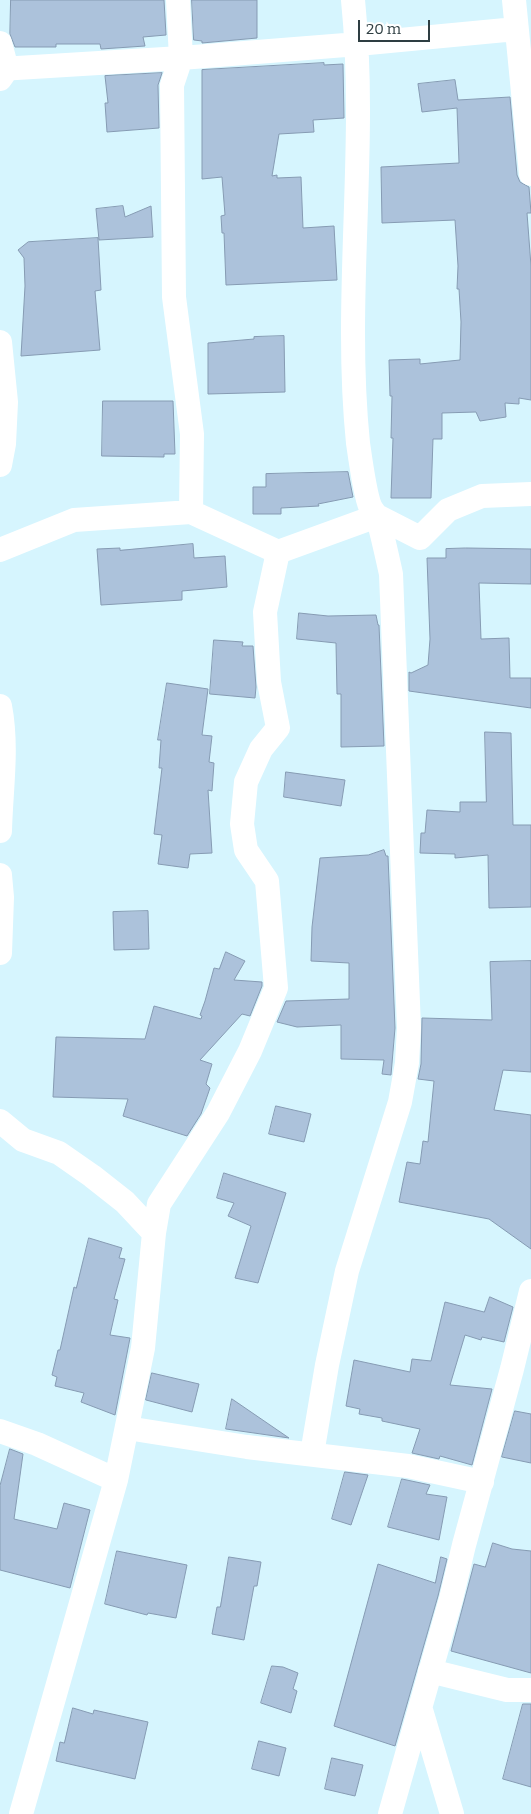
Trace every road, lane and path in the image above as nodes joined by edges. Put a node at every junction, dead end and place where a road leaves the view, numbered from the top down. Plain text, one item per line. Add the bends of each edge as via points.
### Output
1 (178, 0) edge
2 (353, 0) edge
3 (514, 0) edge
4 (516, 29) junction
5 (0, 43) edge
6 (358, 44) junction
7 (181, 58) junction
8 (2, 72) edge
9 (528, 107) edge
10 (531, 174) edge
11 (0, 342) edge
12 (0, 466) edge
13 (531, 494) edge
14 (191, 512) junction
15 (377, 516) junction
16 (0, 550) edge
17 (278, 552) junction
18 (0, 706) edge
19 (0, 831) edge
20 (0, 875) edge
21 (0, 953) edge
22 (0, 1122) edge
23 (154, 1233) junction
24 (531, 1291) edge
25 (127, 1428) junction
26 (0, 1431) edge
27 (312, 1454) junction
28 (116, 1480) junction
29 (482, 1482) junction
30 (430, 1671) junction
31 (531, 1690) edge
32 (421, 1709) junction
33 (21, 1814) edge
34 (390, 1814) edge
35 (452, 1814) edge

1 - 7 street
2 - 6 street
3 - 4 street
4 - 6 street
4 - 9 street
5 - 8 street
6 - 7 street
6 - 15 street via 353,292 356,410 358,444 367,492 370,507
7 - 8 street
7 - 14 street via 172,85 174,297 192,434
9 - 10 street
11 - 12 street via 6,402
13 - 15 street via 482,496 448,510 420,538
14 - 16 street via 74,520
14 - 17 street
15 - 17 street
15 - 27 street via 391,574 408,1063 400,1102 348,1271
17 - 23 street via 265,612 269,682 278,728 261,749 246,782 242,824 246,850 267,881 276,988 250,1051 218,1113 159,1204
18 - 19 street via 4,725 4,766
20 - 21 street
22 - 23 street via 23,1140 59,1154 92,1176 125,1202
23 - 25 street via 143,1348
24 - 29 street
25 - 27 street
25 - 28 street
26 - 28 street via 38,1444
27 - 29 street via 408,1466
28 - 33 street
29 - 30 street
30 - 31 street via 507,1690
30 - 32 street
32 - 34 street
32 - 35 street

